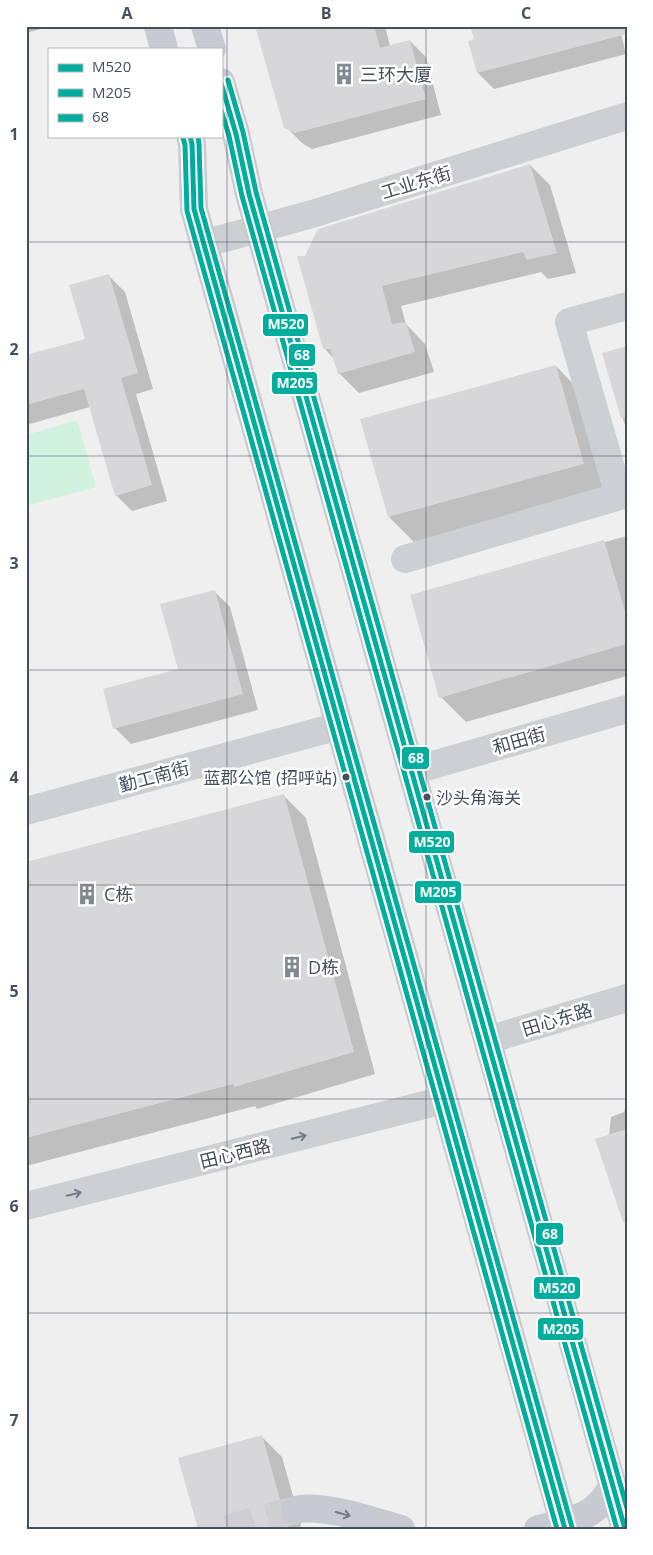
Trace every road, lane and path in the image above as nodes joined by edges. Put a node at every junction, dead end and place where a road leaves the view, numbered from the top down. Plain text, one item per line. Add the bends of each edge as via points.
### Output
1 (158, 26) edge
2 (205, 26) edge
3 (164, 48) edge
4 (212, 48) edge
5 (222, 85) edge
6 (627, 116) edge
7 (190, 138) edge
8 (258, 229) junction
9 (203, 244) junction
10 (627, 306) edge
11 (623, 495) edge
12 (405, 559) dead end
13 (627, 709) edge
14 (339, 726) junction
15 (412, 771) junction
16 (26, 811) edge
17 (627, 998) edge
18 (488, 1040) junction
19 (444, 1100) junction
20 (26, 1206) edge
21 (620, 1482) edge
22 (295, 1510) tunnel mouth
23 (556, 1527) edge
24 (401, 1529) edge
25 (625, 1529) edge

1 - 3 main road
2 - 4 main road
5 - 8 main road
6 - 8 street, 工业东街
7 - 9 main road via 194,209
8 - 9 street, 工业东街
8 - 15 main road
9 - 14 main road
10 - 11 street via 569,322
11 - 12 street
13 - 15 street, 和田街
14 - 16 street, 勤工南街
14 - 19 main road
15 - 18 main road
17 - 18 street, 田心东路
18 - 21 main road
20 -> 19 street, 田心西路
19 - 23 main road
21 - 23 main road via 597,1508
21 - 25 main road
22 -> 24 main road via 320,1508

